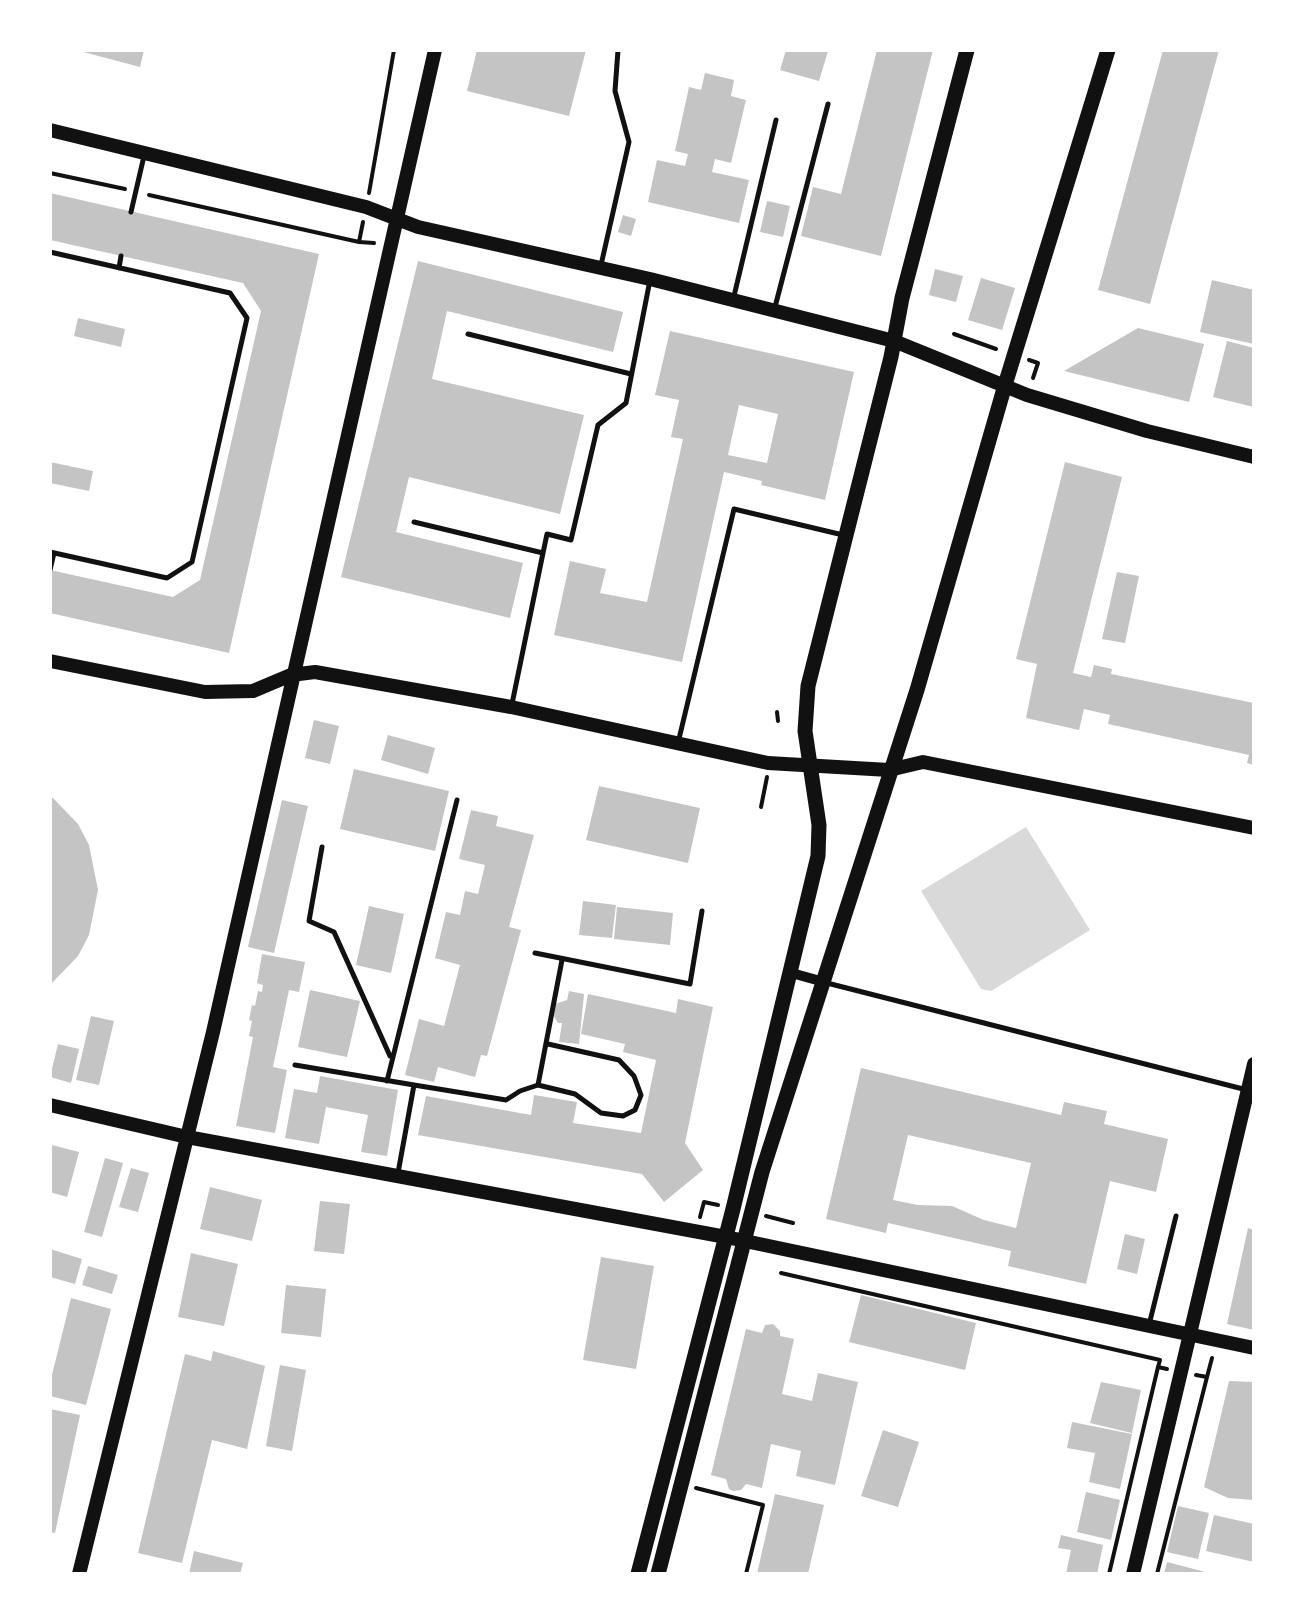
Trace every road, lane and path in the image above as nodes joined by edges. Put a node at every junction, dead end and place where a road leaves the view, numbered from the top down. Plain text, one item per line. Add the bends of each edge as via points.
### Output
1 (394, 50) edge
2 (435, 50) edge
3 (618, 50) edge
4 (967, 50) edge
5 (1108, 50) edge
6 (828, 104) dead end
7 (776, 120) dead end
8 (50, 130) edge
9 (145, 152) junction
10 (50, 173) edge
11 (136, 192) junction
12 (366, 206) junction
13 (131, 212) dead end
14 (395, 219) junction
15 (359, 242) junction
16 (390, 244) junction
17 (50, 252) edge
18 (122, 256) dead end
19 (119, 268) junction
20 (600, 268) junction
21 (650, 279) junction
22 (733, 299) junction
23 (775, 310) junction
24 (468, 334) dead end
25 (894, 341) junction
26 (632, 374) junction
27 (1005, 385) junction
28 (1254, 457) edge
29 (414, 522) dead end
30 (846, 536) junction
31 (52, 552) edge
32 (543, 552) junction
33 (50, 570) edge
34 (50, 660) edge
35 (291, 675) junction
36 (512, 707) junction
37 (777, 712) dead end
38 (778, 721) dead end
39 (677, 745) junction
40 (809, 767) junction
41 (889, 770) junction
42 (767, 774) dead end
43 (457, 800) dead end
44 (761, 807) dead end
45 (1254, 828) edge
46 (322, 847) dead end
47 (702, 911) dead end
48 (535, 953) dead end
49 (562, 960) junction
50 (788, 972) junction
51 (824, 982) junction
52 (547, 1044) junction
53 (392, 1059) junction
54 (1254, 1064) edge
55 (294, 1065) dead end
56 (386, 1081) junction
57 (414, 1085) junction
58 (538, 1085) junction
59 (1248, 1090) junction
60 (50, 1105) edge
61 (187, 1137) junction
62 (398, 1176) junction
63 (1176, 1216) dead end
64 (726, 1237) junction
65 (744, 1240) junction
66 (781, 1272) dead end
67 (1148, 1327) junction
68 (1190, 1334) junction
69 (1217, 1338) junction
70 (1254, 1348) edge
71 (1158, 1367) junction
72 (1181, 1372) junction
73 (1207, 1377) junction
74 (695, 1488) dead end
75 (79, 1574) edge
76 (638, 1574) edge
77 (658, 1574) edge
78 (746, 1574) edge
79 (1109, 1574) edge
80 (1133, 1574) edge
81 (1157, 1574) edge

1 - 12 path
2 - 14 street
3 - 20 lane via 615,91 629,142
4 - 25 main road
5 - 27 main road
6 - 23 lane
7 - 22 lane
8 - 9 street
9 - 11 lane
9 - 12 street
10 - 11 path
11 - 13 lane
11 - 15 path
12 - 14 street
12 - 15 path
14 - 16 street
14 - 20 street
15 - 16 path
16 - 35 street
17 - 19 lane
18 - 19 lane
19 - 31 lane via 230,293 247,318 192,562 167,578
20 - 21 street
21 - 22 street
21 - 26 lane
22 - 23 street
23 - 25 street
24 - 26 lane
25 - 27 street
25 - 30 main road
26 - 32 lane via 626,403 598,425 571,540 547,534
27 - 28 street
27 - 41 main road
29 - 32 lane
30 - 39 lane via 734,508
30 - 40 main road via 808,686
31 - 33 lane
32 - 36 lane
34 - 35 street via 205,692 253,692
35 - 36 street via 315,672
35 - 61 street
36 - 39 street
37 - 38 path
39 - 40 street
40 - 41 street
40 - 50 main road via 818,856
41 - 45 street via 924,762
41 - 51 main road
42 - 44 path
43 - 53 lane
46 - 53 lane via 310,921 334,932
47 - 49 lane via 690,984
48 - 49 lane
49 - 52 lane
50 - 51 street
50 - 64 main road
51 - 59 lane
51 - 65 main road
52 - 58 lane
52 - 58 lane via 619,1060 640,1095 635,1110 624,1116
53 - 56 lane
54 - 59 street
55 - 56 lane
56 - 57 lane
57 - 58 lane via 506,1100
57 - 62 lane
59 - 68 street
60 - 61 street
61 - 62 street
61 - 75 street
62 - 64 street
63 - 67 lane
64 - 65 street
64 - 76 main road
65 - 67 street
65 - 77 main road
66 - 71 path via 1160,1360
67 - 68 street
68 - 69 street
68 - 72 street
69 - 70 street
69 - 73 path
71 - 72 path
71 - 79 path
72 - 73 path
72 - 80 street
73 - 81 path
74 - 78 path via 762,1504

